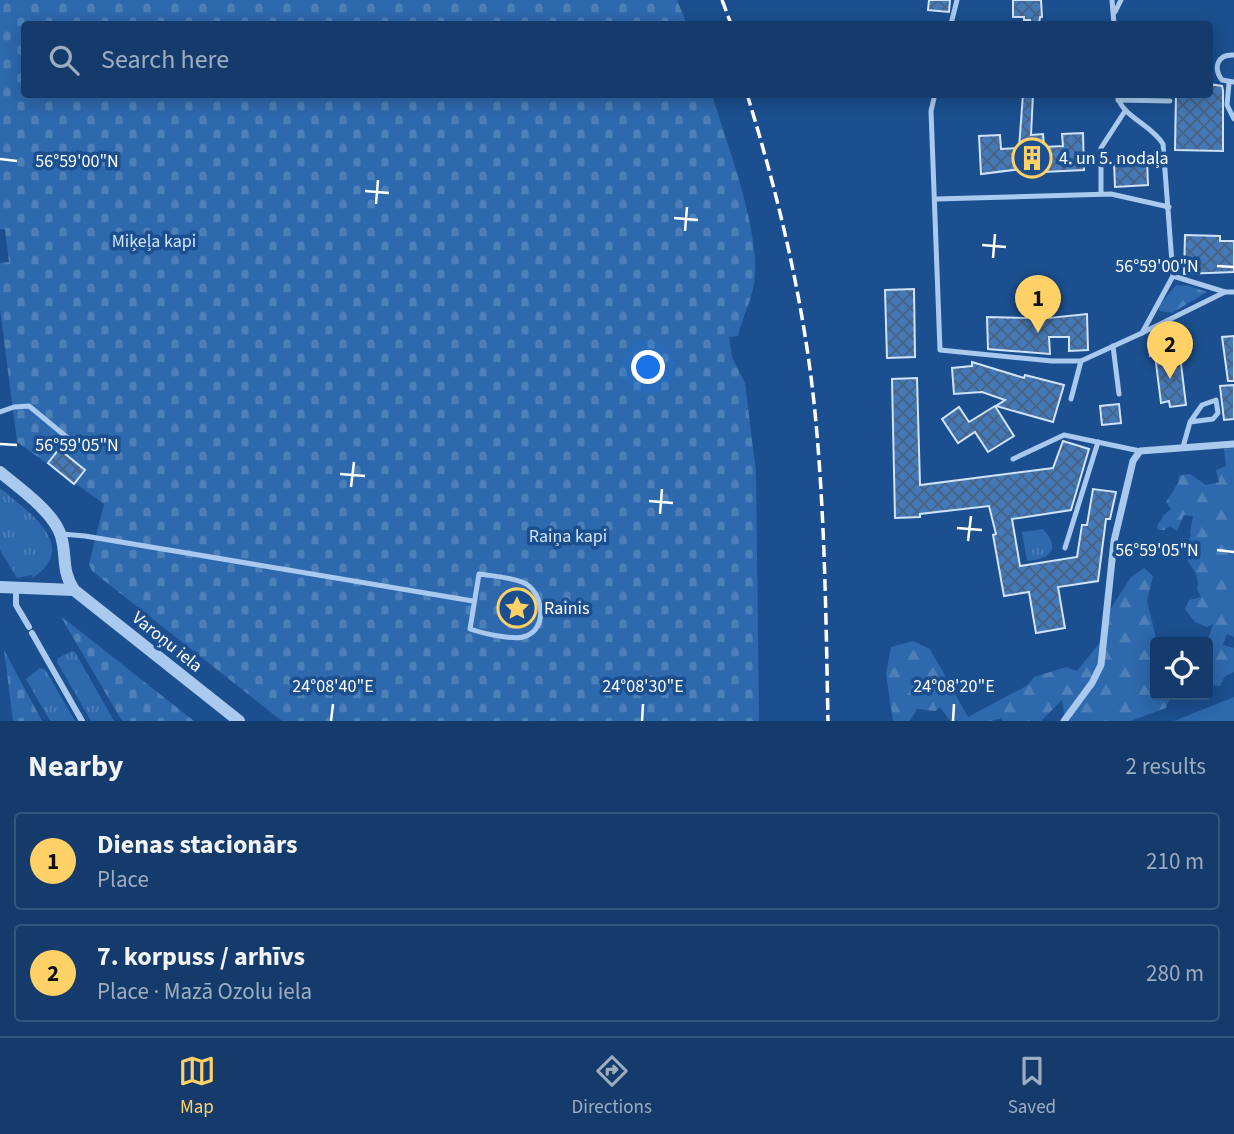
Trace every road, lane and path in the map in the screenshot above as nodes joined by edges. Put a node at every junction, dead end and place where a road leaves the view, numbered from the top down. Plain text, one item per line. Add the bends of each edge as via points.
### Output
1 (957, 0) edge
2 (1112, 0) edge
3 (1121, 0) edge
4 (1114, 15) junction
5 (952, 21) edge
6 (1114, 21) edge
7 (1234, 55) edge
8 (1232, 83) edge
9 (934, 98) edge
10 (1118, 98) edge
11 (1135, 98) edge
12 (1170, 100) dead end
13 (1125, 111) junction
14 (1234, 119) edge
15 (1101, 194) junction
16 (936, 199) junction
17 (1169, 207) junction
18 (1173, 276) junction
19 (1224, 292) junction
20 (1234, 292) edge
21 (1142, 332) junction
22 (1113, 346) junction
23 (1081, 361) junction
24 (1119, 394) dead end
25 (1071, 399) dead end
26 (0, 412) edge
27 (1190, 422) junction
28 (69, 439) dead end
29 (1098, 442) junction
30 (1234, 444) edge
31 (1183, 447) junction
32 (1140, 451) junction
33 (1013, 459) dead end
34 (0, 472) edge
35 (61, 534) junction
36 (1065, 548) dead end
37 (0, 587) edge
38 (16, 589) junction
39 (74, 590) junction
40 (473, 601) junction
41 (82, 721) edge
42 (239, 721) edge
43 (1064, 721) edge

1 - 5 lane
2 - 4 lane
3 - 4 lane
4 - 6 lane
7 - 8 lane via 1220,58 1216,66 1221,83
8 - 14 lane via 1225,105
9 - 16 lane
10 - 13 lane
11 - 12 lane
13 - 15 lane via 1101,148
13 - 17 lane via 1156,132 1163,144
15 - 16 lane
15 - 17 lane
16 - 23 lane via 940,350
17 - 18 lane
18 - 19 lane
18 - 21 lane
19 - 20 lane
19 - 21 lane
21 - 22 lane
22 - 23 lane
22 - 24 lane
23 - 25 lane
26 - 28 lane via 29,406
27 - 27 lane via 1213,419 1218,413 1216,400 1202,405
27 - 31 lane
29 - 32 lane
29 - 33 lane via 1064,435
29 - 36 lane
30 - 31 street
31 - 32 street
32 - 43 street via 1129,473 1114,541 1101,665
34 - 35 street via 53,520
35 - 39 street via 67,579
35 - 40 lane
37 - 38 street
38 - 39 street
38 - 41 street via 16,605
39 - 42 street, Varoņu iela
40 - 40 lane via 473,630 523,637 537,627 540,603 535,591 522,582 479,574

